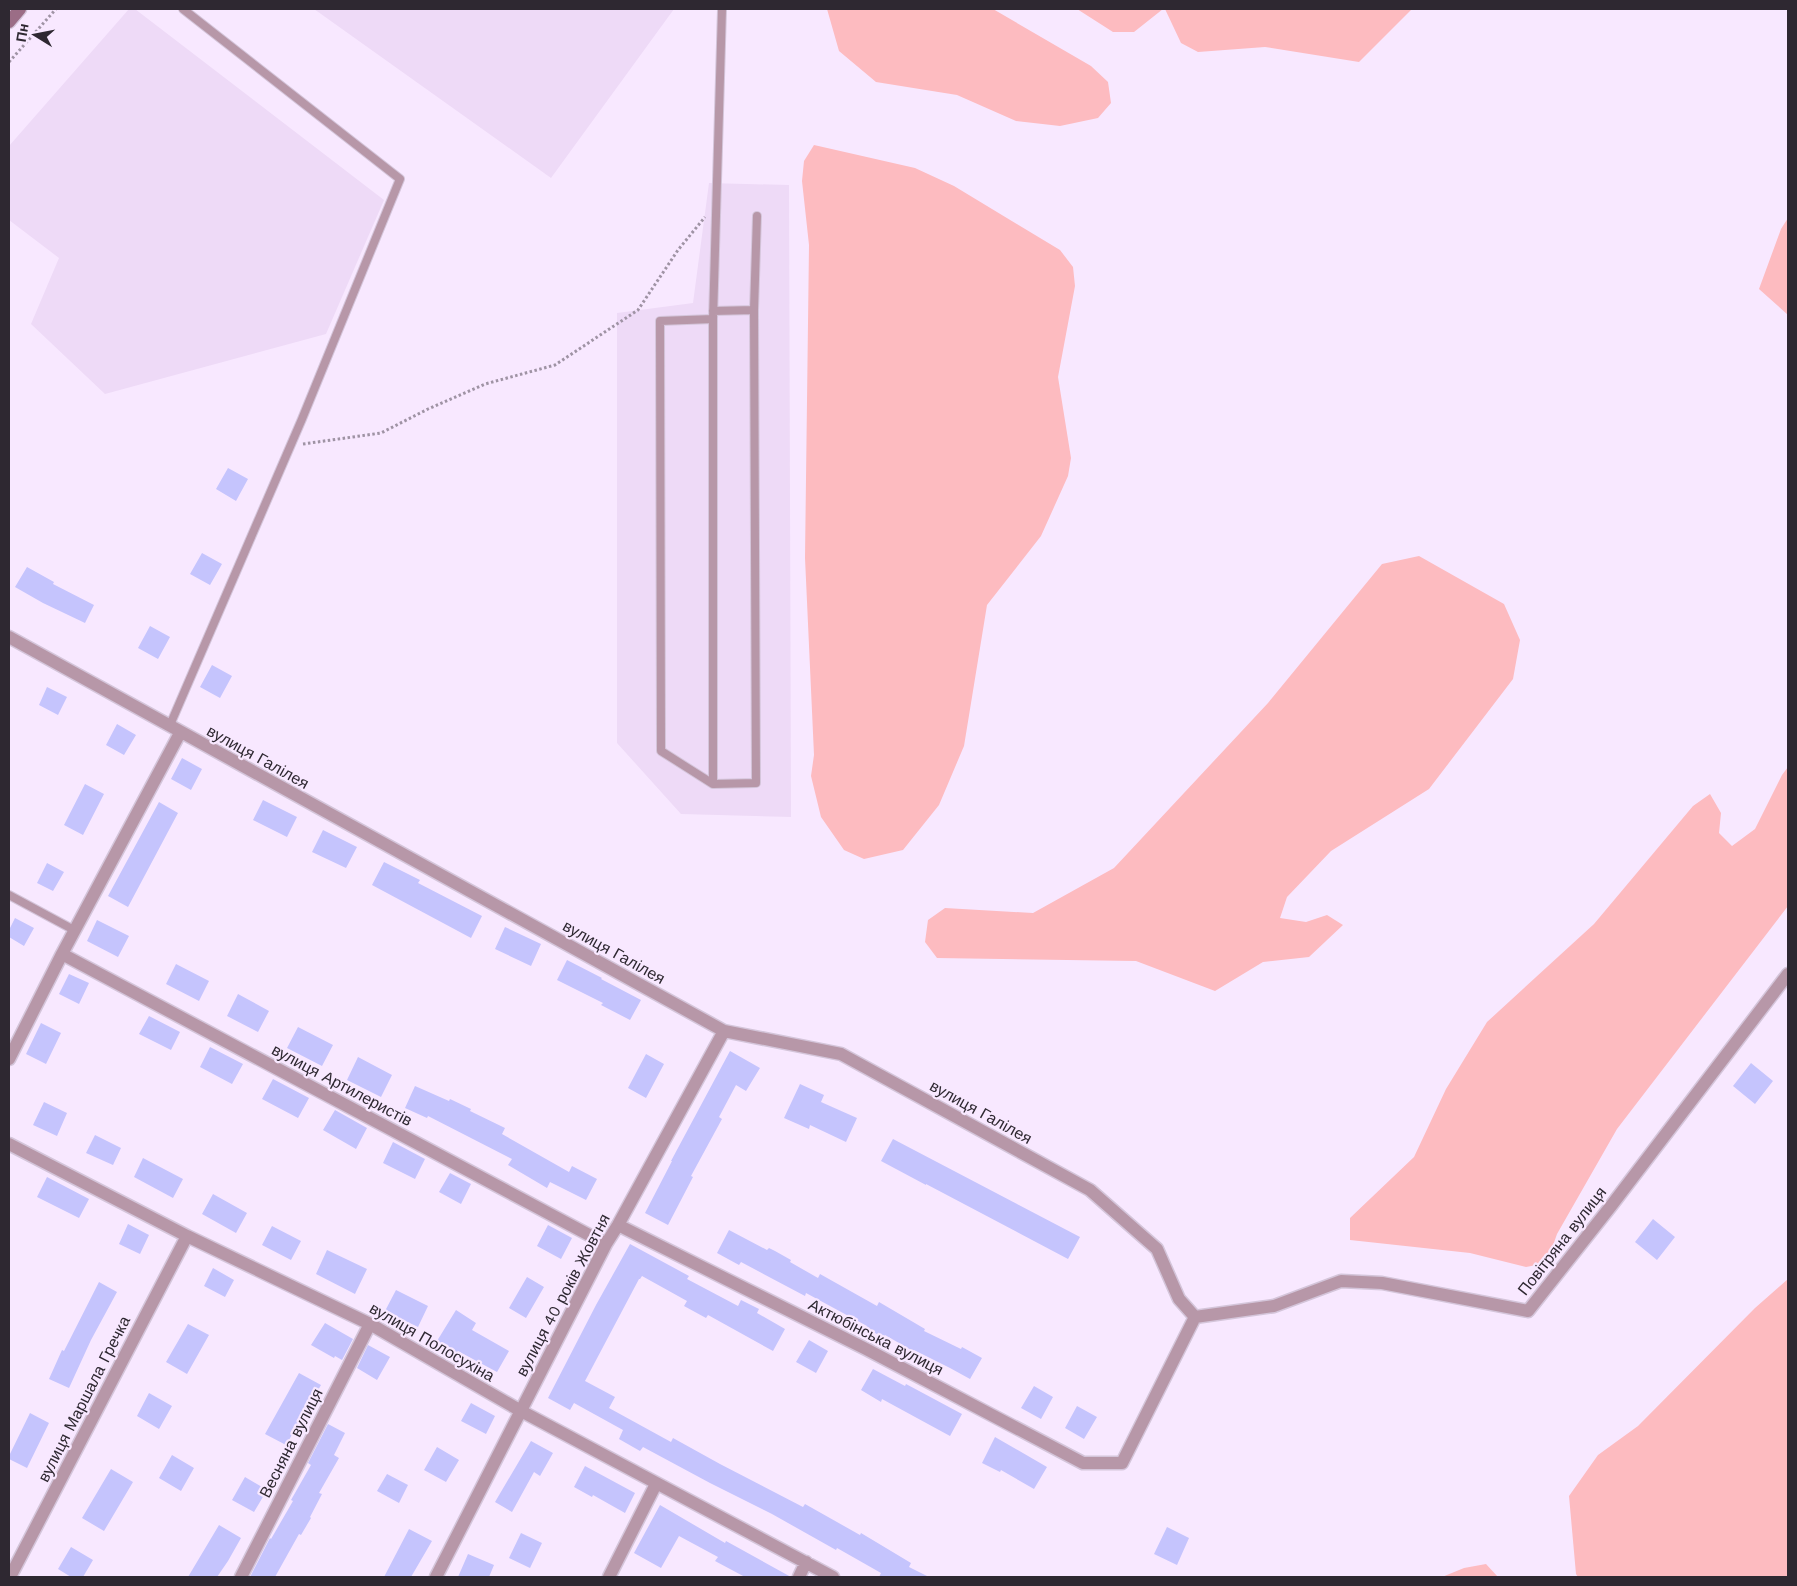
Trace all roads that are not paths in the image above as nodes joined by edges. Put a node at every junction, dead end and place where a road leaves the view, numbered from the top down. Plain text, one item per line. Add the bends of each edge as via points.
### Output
1 (20, 9) edge
2 (183, 9) edge
3 (722, 9) edge
4 (9, 22) edge
5 (757, 216) dead end
6 (754, 310) junction
7 (713, 315) junction
8 (9, 638) edge
9 (175, 729) junction
10 (713, 784) junction
11 (9, 895) edge
12 (74, 930) junction
13 (62, 954) junction
14 (1788, 974) edge
15 (724, 1031) junction
16 (9, 1058) edge
17 (9, 1144) edge
18 (618, 1225) junction
19 (187, 1236) junction
20 (606, 1244) junction
21 (1195, 1317) junction
22 (370, 1324) junction
23 (520, 1411) junction
24 (656, 1484) junction
25 (806, 1562) junction
26 (10, 1577) edge
27 (241, 1577) edge
28 (436, 1577) edge
29 (609, 1577) edge
30 (799, 1577) edge
31 (833, 1577) edge

1 - 4 street
2 - 9 lane via 400,179
3 - 7 lane
5 - 6 lane
6 - 7 lane
6 - 10 lane via 756,783
7 - 10 lane
7 - 10 lane via 660,321 660,751
8 - 9 street, вулиця Галілея
9 - 12 street
9 - 15 street, вулиця Галілея
11 - 12 lane
12 - 13 street
13 - 16 street
13 - 20 street, вулиця Артилеристів
14 - 21 street, Повітряна вулиця via 1528,1311 1382,1283 1341,1281 1274,1306
15 - 18 street, вулиця 40 років Жовтня
15 - 21 street, вулиця Галілея via 841,1054 1090,1190 1157,1249 1179,1299
17 - 19 street, вулиця Полосухіна
18 - 20 street, вулиця 40 років Жовтня
18 - 21 street, Актюбінська вулиця via 866,1349 1083,1464 1122,1463
19 - 22 street, вулиця Полосухіна
19 - 26 street, вулиця Маршала Гречка
20 - 23 street, вулиця 40 років Жовтня
22 - 23 street, вулиця Полосухіна
22 - 27 street, Весняна вулиця
23 - 24 street, вулиця Полосухіна
23 - 28 street, вулиця 40 років Жовтня
24 - 25 street, вулиця Полосухіна
24 - 29 street
25 - 30 street
25 - 31 street, вулиця Полосухіна

